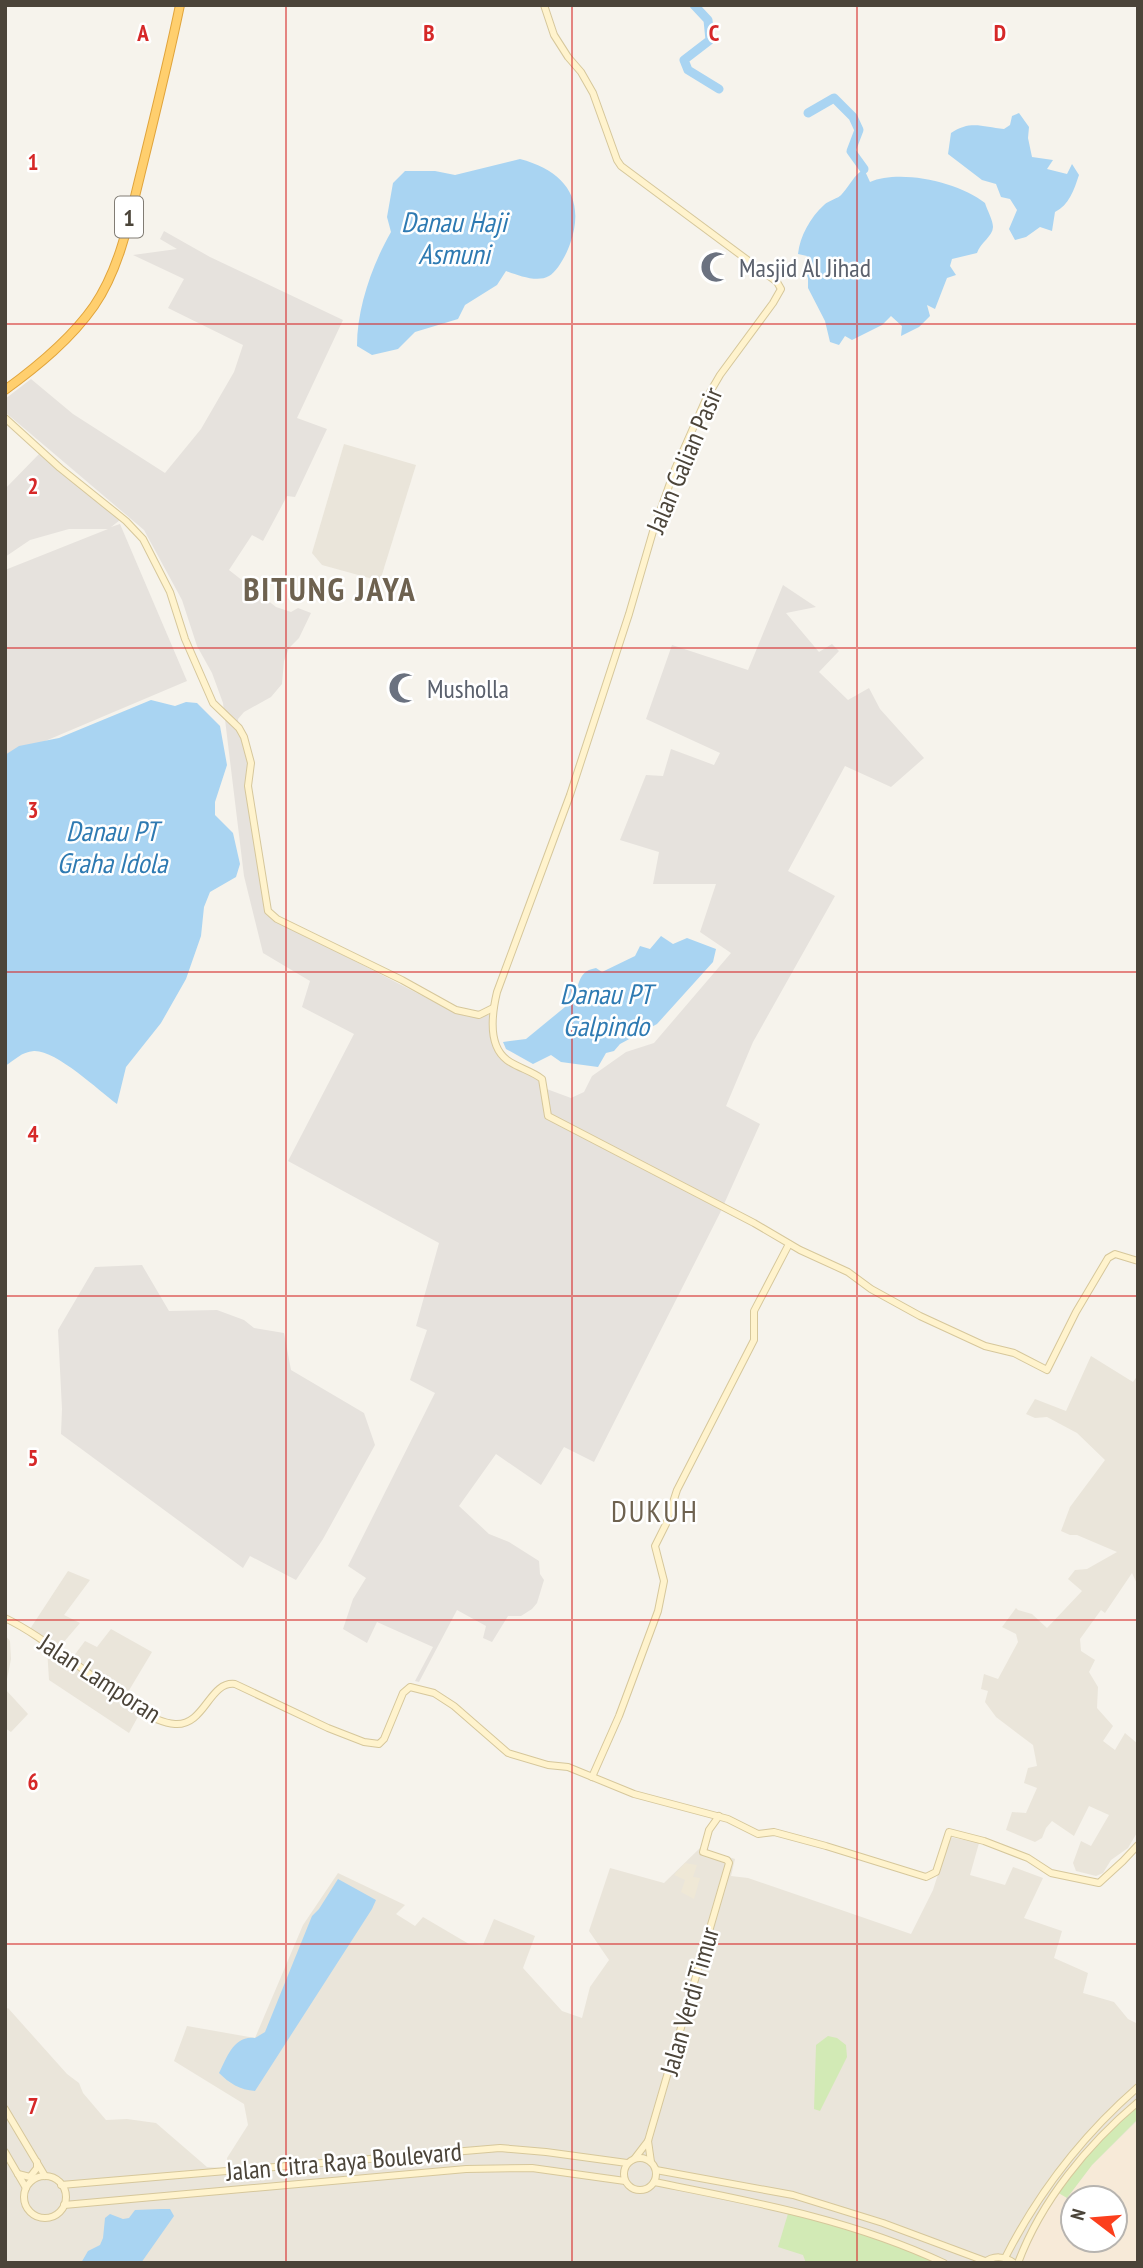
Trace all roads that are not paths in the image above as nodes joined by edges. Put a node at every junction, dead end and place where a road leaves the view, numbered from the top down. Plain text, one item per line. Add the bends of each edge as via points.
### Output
1 (180, 5) edge
2 (544, 5) edge
3 (5, 390) edge
4 (5, 418) edge
5 (493, 1008) junction
6 (789, 1244) junction
7 (1138, 1261) edge
8 (5, 1618) edge
9 (592, 1777) junction
10 (719, 1816) junction
11 (1138, 1844) edge
12 (1138, 2088) edge
13 (1138, 2102) edge
14 (5, 2109) edge
15 (649, 2141) junction
16 (534, 2150) junction
17 (5, 2152) edge
18 (546, 2152) junction
19 (635, 2158) junction
20 (37, 2162) junction
21 (651, 2162) junction
22 (627, 2163) junction
23 (272, 2167) junction
24 (282, 2167) junction
25 (532, 2168) junction
26 (543, 2169) junction
27 (656, 2170) junction
28 (18, 2175) junction
29 (45, 2176) junction
30 (625, 2181) junction
31 (654, 2182) junction
32 (284, 2184) junction
33 (61, 2185) junction
34 (273, 2185) junction
35 (740, 2185) junction
36 (26, 2188) junction
37 (738, 2199) junction
38 (64, 2205) junction
39 (840, 2209) junction
40 (836, 2221) junction
41 (1010, 2248) junction
42 (1021, 2254) junction
43 (1005, 2258) junction
44 (972, 2260) edge
45 (985, 2262) edge
46 (944, 2263) edge
47 (1016, 2263) edge

1 - 3 highway, 1 via 136,192 109,278 73,331
2 - 5 street, Jalan Galian Pasir via 554,35 593,93 621,166 777,282 780,289 720,375 675,469 570,795
4 - 5 street via 126,520 139,534 170,592 213,703 239,728 247,745 251,763 248,786 268,911 456,1010 479,1014
5 - 6 street via 496,1045 508,1061 542,1079 548,1116
6 - 7 street via 952,1332 1014,1353 1047,1370 1108,1258 1115,1254
6 - 9 street via 754,1311 756,1334 750,1350 677,1490 655,1546 664,1581 660,1603
8 - 9 street, Jalan Lamporan via 122,1699 168,1723 192,1721 229,1683 328,1728 379,1744 403,1693 418,1688 454,1706 508,1753
9 - 10 street via 634,1794
10 - 11 street via 758,1833 774,1832 926,1877 936,1872 949,1832 1028,1858 1051,1873 1099,1883
10 - 15 street, Jalan Verdi Timur via 703,1852 729,1861
12 - 41 street via 1076,2150 1040,2195
13 - 42 street via 1084,2157 1052,2198
14 - 20 street
15 - 19 street, Jalan Verdi Timur
15 - 21 street, Jalan Verdi Timur
16 - 18 street, Jalan Citra Raya Boulevard
16 - 24 street, Jalan Citra Raya Boulevard via 500,2148
16 - 25 street
17 - 28 street
18 - 22 street, Jalan Citra Raya Boulevard
18 - 26 street
19 - 21 street
19 - 22 street
20 - 28 street via 30,2177
20 - 29 street
21 - 27 street
22 - 30 street
23 - 24 street, Jalan Citra Raya Boulevard
23 - 33 street, Jalan Citra Raya Boulevard
23 - 34 street
24 - 32 street
25 - 26 street, Jalan Citra Raya Boulevard
25 - 32 street, Jalan Citra Raya Boulevard
26 - 30 street, Jalan Citra Raya Boulevard
27 - 31 street
27 - 35 street
28 - 36 street
29 - 33 street
29 - 36 street
30 - 31 street via 639,2189
31 - 37 street
32 - 34 street, Jalan Citra Raya Boulevard
33 - 38 street
34 - 38 street, Jalan Citra Raya Boulevard
35 - 37 street
35 - 39 street
36 - 38 street via 24,2201 36,2216 55,2215
37 - 40 street
39 - 40 street
39 - 44 street
40 - 46 street
41 - 42 street via 1013,2255
41 - 43 street
42 - 47 street
43 - 45 street
43 - 47 street
44 - 45 street

